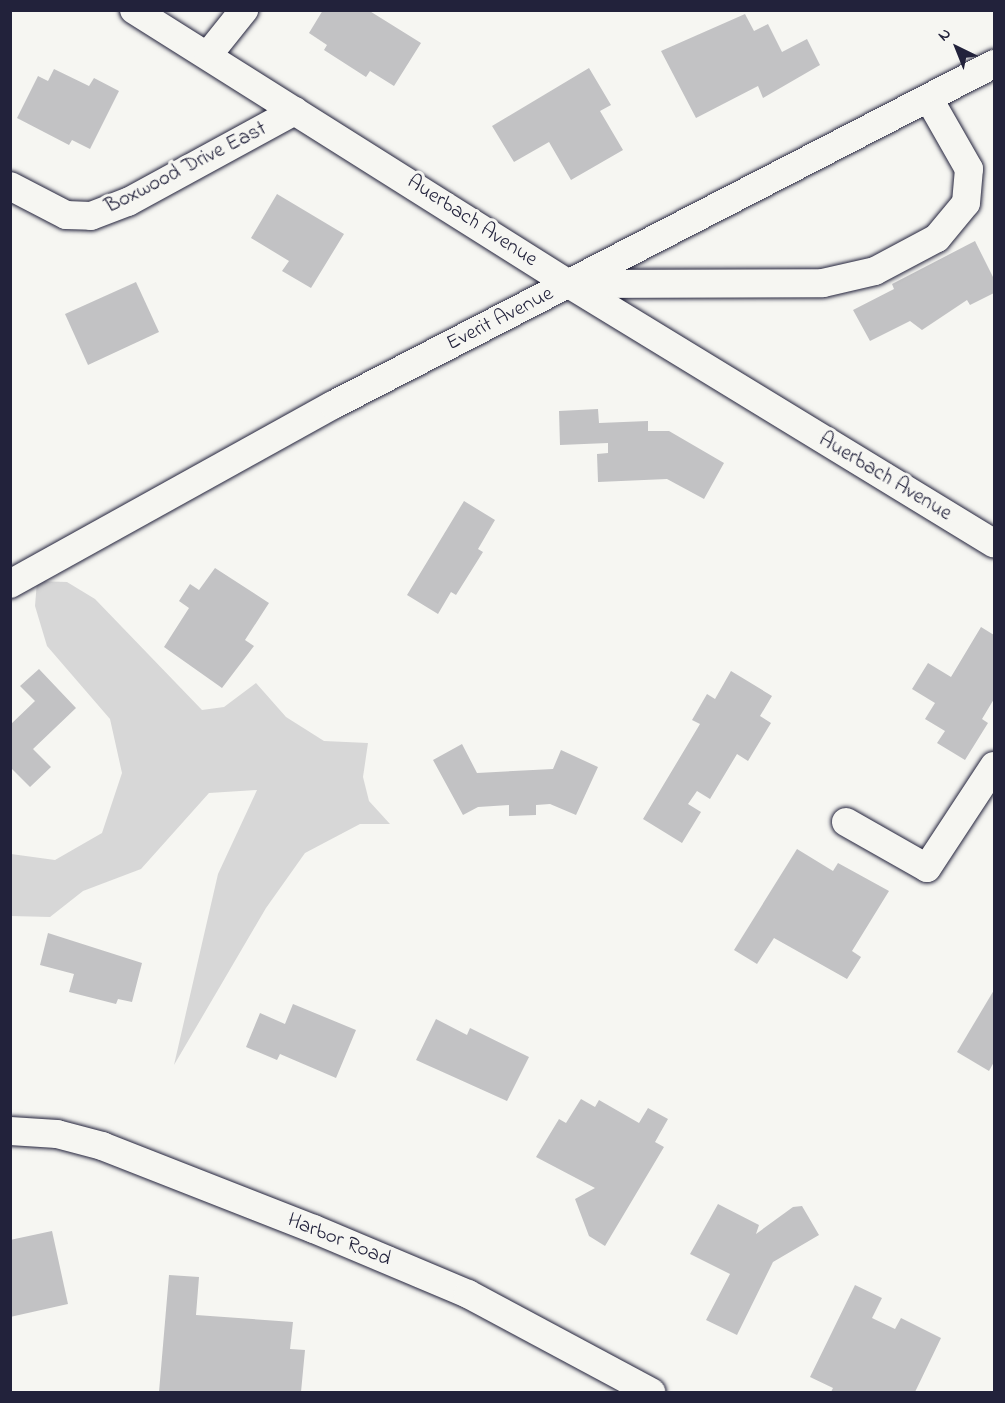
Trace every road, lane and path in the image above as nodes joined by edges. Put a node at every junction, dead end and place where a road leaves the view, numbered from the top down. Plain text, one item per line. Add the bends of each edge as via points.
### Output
1 (134, 10) edge
2 (244, 10) edge
3 (208, 55) junction
4 (994, 64) edge
5 (929, 99) junction
6 (295, 111) junction
7 (10, 186) edge
8 (569, 284) junction
9 (994, 543) edge
10 (10, 584) edge
11 (994, 766) edge
12 (846, 822) dead end
13 (10, 1131) edge
14 (651, 1392) edge

1 - 3 street, Auerbach Avenue
2 - 3 street
3 - 6 street, Auerbach Avenue
4 - 5 street, Everit Avenue
5 - 8 street, Everit Avenue
5 - 8 street via 969,169 966,203 937,238 874,271 823,283
6 - 7 street, Boxwood Drive East via 128,202 92,216 66,215
6 - 8 street, Auerbach Avenue
8 - 9 street, Auerbach Avenue
8 - 10 street, Everit Avenue via 333,405
11 - 12 street via 927,868
13 - 14 street, Harbor Road via 57,1134 102,1146 314,1229 468,1294

